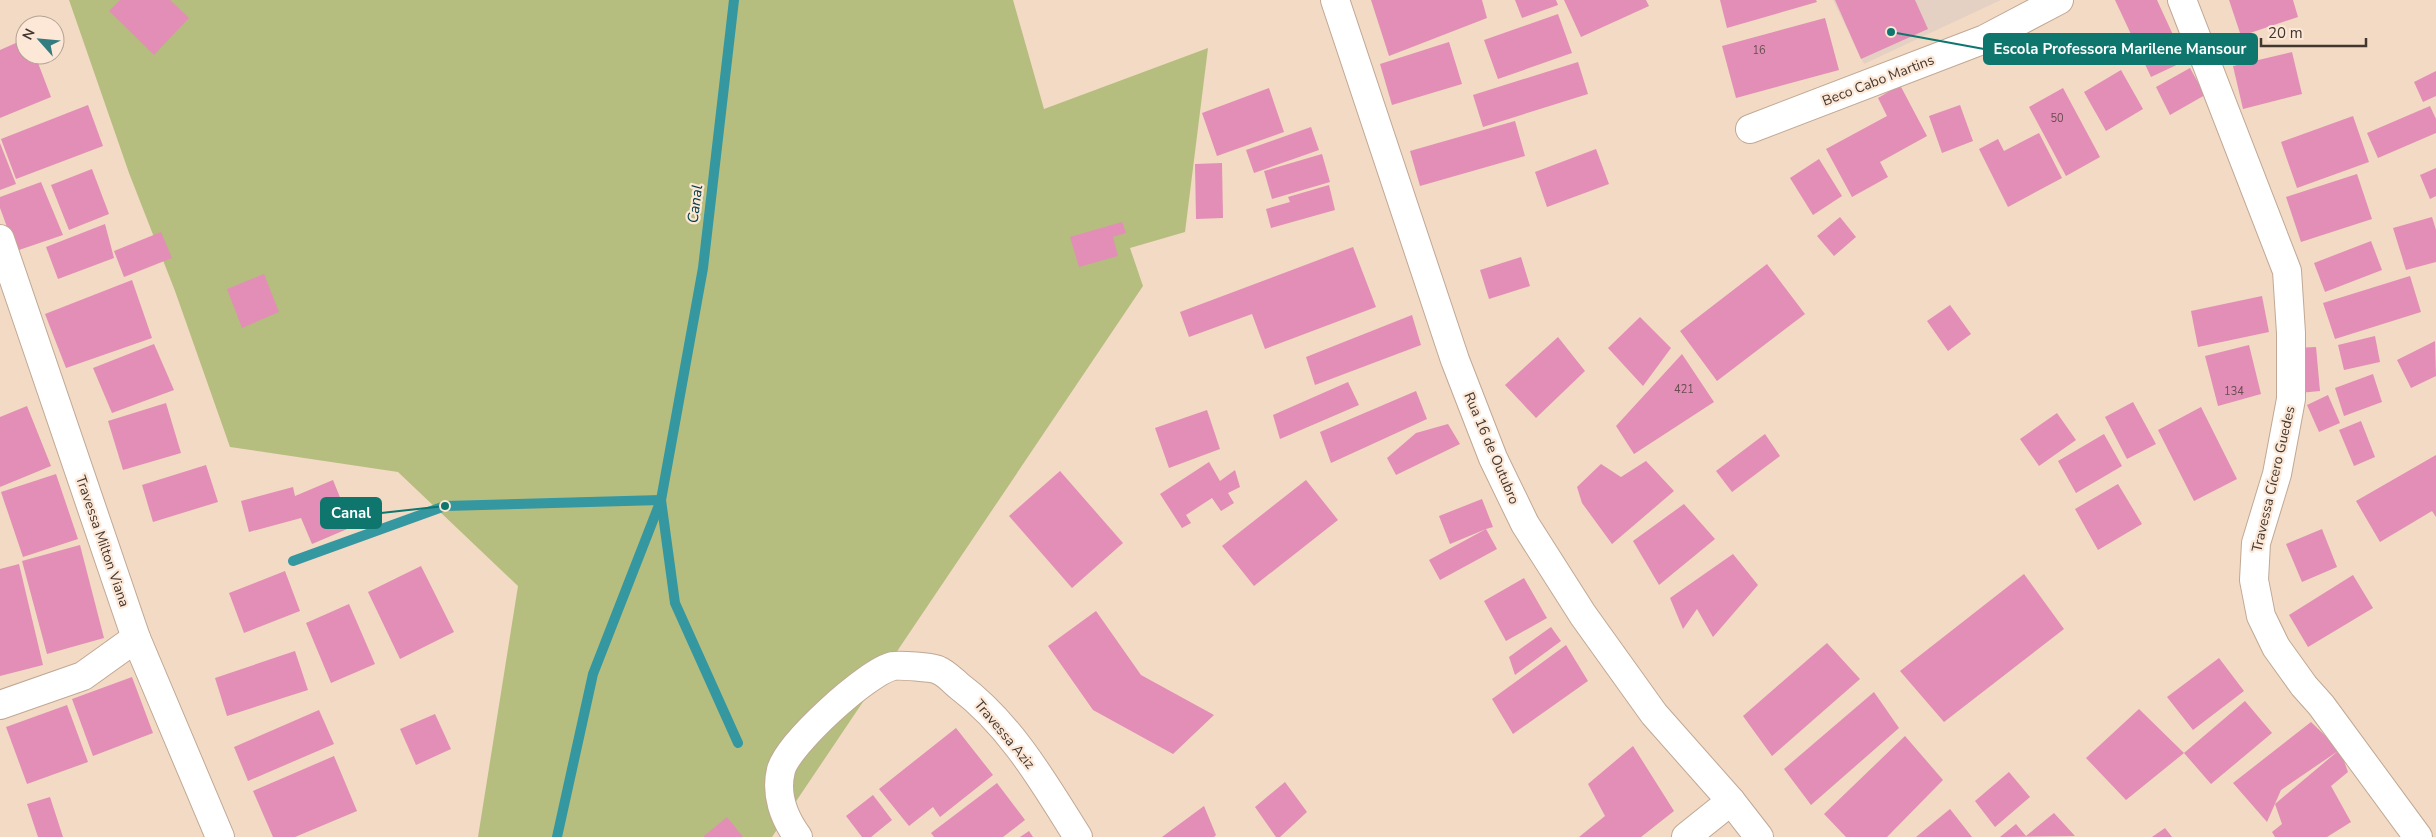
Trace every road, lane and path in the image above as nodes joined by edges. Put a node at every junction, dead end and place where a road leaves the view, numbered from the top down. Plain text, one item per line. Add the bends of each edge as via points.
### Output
1 (1335, 0) edge
2 (2059, 0) edge
3 (2182, 0) edge
4 (1750, 129) dead end
5 (0, 239) edge
6 (136, 638) junction
7 (0, 705) edge
8 (1730, 801) junction
9 (220, 837) edge
10 (798, 837) edge
11 (1078, 837) edge
12 (1686, 837) edge
13 (1759, 837) edge
14 (2418, 837) edge

1 - 8 street, Rua 16 de Outubro via 1455,360 1494,458 1525,524 1583,615 1654,714
2 - 4 street, Beco Cabo Martins via 1985,39
3 - 14 street, Travessa Cícero Guedes via 2287,271 2291,399 2277,474 2256,543 2254,580 2261,616 2276,647
5 - 6 street, Travessa Milton Viana
6 - 7 street via 83,676
6 - 9 street, Travessa Milton Viana
8 - 12 street
8 - 13 street, Rua 16 de Outubro
10 - 11 street, Travessa Aziz via 788,823 779,794 781,769 801,738 863,681 894,666 937,669 980,702 1039,774

